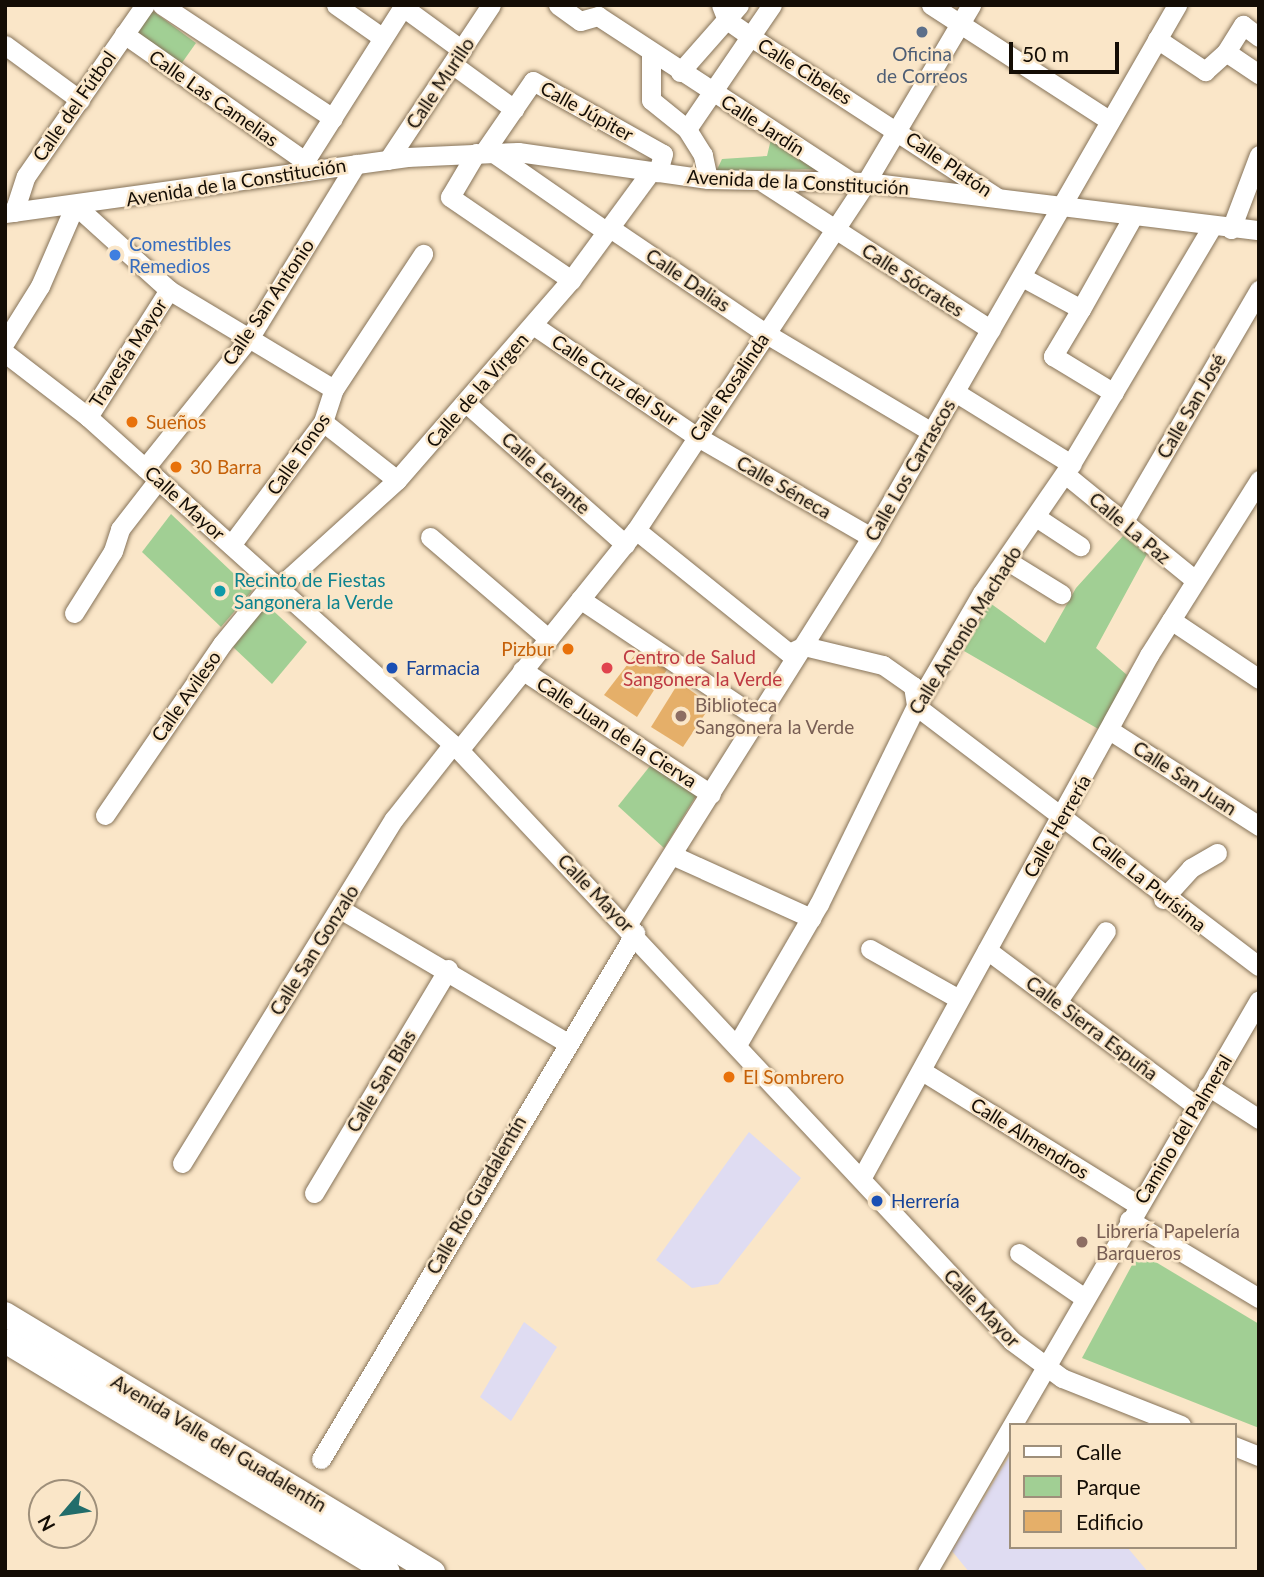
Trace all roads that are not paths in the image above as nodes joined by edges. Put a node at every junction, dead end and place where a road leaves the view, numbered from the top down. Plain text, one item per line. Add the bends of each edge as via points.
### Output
1 (145, 5) edge
2 (162, 5) edge
3 (336, 5) edge
4 (491, 5) edge
5 (558, 5) edge
6 (772, 5) edge
7 (931, 5) edge
8 (971, 5) edge
9 (403, 6) edge
10 (1176, 6) edge
11 (729, 10) edge
12 (599, 11) edge
13 (959, 24) junction
14 (124, 34) junction
15 (751, 37) junction
16 (1259, 37) edge
17 (383, 38) junction
18 (1157, 39) junction
19 (5, 45) edge
20 (1226, 52) junction
21 (651, 55) junction
22 (457, 57) junction
23 (680, 72) junction
24 (1259, 74) edge
25 (711, 92) junction
26 (80, 100) junction
27 (514, 108) junction
28 (332, 118) junction
29 (1110, 121) junction
30 (687, 129) junction
31 (896, 129) junction
32 (484, 152) junction
33 (1259, 155) edge
34 (388, 160) junction
35 (356, 164) junction
36 (306, 166) junction
37 (654, 172) junction
38 (708, 179) junction
39 (858, 181) junction
40 (764, 183) junction
41 (1002, 200) junction
42 (75, 205) junction
43 (1059, 209) junction
44 (10, 212) edge
45 (1132, 218) junction
46 (1210, 228) junction
47 (1231, 229) junction
48 (608, 230) junction
49 (835, 230) junction
50 (1259, 230) edge
51 (423, 254) dead end
52 (1022, 277) junction
53 (571, 280) junction
54 (169, 290) junction
55 (1259, 290) edge
56 (1081, 309) junction
57 (533, 325) junction
58 (991, 330) junction
59 (765, 333) junction
60 (250, 337) junction
61 (5, 342) edge
62 (5, 353) edge
63 (334, 389) junction
64 (955, 392) junction
65 (1114, 393) junction
66 (466, 403) junction
67 (88, 417) junction
68 (323, 422) junction
69 (932, 432) junction
70 (696, 436) junction
71 (1068, 469) junction
72 (152, 474) junction
73 (397, 480) junction
74 (1259, 480) edge
75 (1035, 517) junction
76 (1124, 521) junction
77 (430, 537) dead end
78 (630, 537) junction
79 (872, 537) junction
80 (232, 545) junction
81 (1080, 546) dead end
82 (1006, 560) junction
83 (1195, 580) junction
84 (276, 584) junction
85 (1061, 594) dead end
86 (580, 599) junction
87 (74, 613) dead end
88 (1171, 620) junction
89 (548, 638) junction
90 (804, 646) junction
91 (522, 670) junction
92 (1259, 679) edge
93 (916, 706) junction
94 (759, 719) junction
95 (1111, 731) junction
96 (456, 747) junction
97 (711, 794) junction
98 (105, 815) dead end
99 (1062, 816) junction
100 (1259, 826) edge
101 (1217, 853) dead end
102 (672, 855) junction
103 (1163, 900) junction
104 (340, 909) junction
105 (811, 918) junction
106 (631, 929) junction
107 (1106, 931) dead end
108 (870, 949) dead end
109 (987, 950) junction
110 (1259, 966) edge
111 (448, 969) junction
112 (959, 999) junction
113 (1259, 1000) edge
114 (1057, 1002) junction
115 (566, 1042) junction
116 (738, 1043) junction
117 (922, 1071) junction
118 (1208, 1086) junction
119 (1196, 1105) junction
120 (1259, 1119) edge
121 (182, 1163) dead end
122 (862, 1177) junction
123 (314, 1193) dead end
124 (1133, 1212) junction
125 (1020, 1253) dead end
126 (1083, 1297) junction
127 (1259, 1297) edge
128 (5, 1314) edge
129 (5, 1341) edge
130 (1042, 1367) junction
131 (1011, 1423) edge
132 (1176, 1423) edge
133 (1009, 1426) edge
134 (1236, 1447) edge
135 (1259, 1456) edge
136 (321, 1459) dead end
137 (388, 1572) edge
138 (433, 1572) edge
139 (928, 1572) edge

1 - 14 street, Calle del Fútbol
2 - 28 street
3 - 17 street
4 - 22 street, Calle Murillo
5 - 12 street via 580,21
6 - 15 street
7 - 13 street
8 - 13 street, Calle Rosalinda
9 - 17 street
9 - 22 street
10 - 18 street, Calle Los Carrascos
11 - 15 street, Calle Cibeles
11 - 23 street
12 - 21 street
13 - 29 street
13 - 31 street, Calle Rosalinda
14 - 26 street, Calle del Fútbol
14 - 36 street, Calle Las Camelias
15 - 25 street
15 - 31 street, Calle Cibeles
16 - 20 street via 1243,25
17 - 28 street
18 - 20 street via 1205,71
18 - 29 street, Calle Los Carrascos
19 - 26 street
20 - 24 street
21 - 23 street
21 - 30 street via 651,100
22 - 27 street
22 - 34 street, Calle Murillo
23 - 25 street, Calle Jardín
25 - 30 street
25 - 39 street, Calle Jardín
26 - 44 street, Calle del Fútbol via 26,176
27 - 32 street, Calle Júpiter
27 - 37 street, Calle Júpiter via 533,81 663,155
28 - 36 street
29 - 43 street, Calle Los Carrascos
30 - 38 street via 703,155
31 - 39 street, Calle Rosalinda
31 - 41 street, Calle Platón
32 - 34 street, Avenida de la Constitución
32 - 37 street, Avenida de la Constitución via 574,155
32 - 48 street, Calle Dalias
32 - 53 street, Calle Júpiter via 450,198
33 - 47 street
34 - 35 street, Avenida de la Constitución
35 - 36 street, Avenida de la Constitución
35 - 60 street, Calle San Antonio
36 - 42 street, Avenida de la Constitución
37 - 38 street, Avenida de la Constitución
37 - 48 street, Calle de la Virgen
38 - 40 street, Avenida de la Constitución
39 - 40 street, Avenida de la Constitución
39 - 41 street, Avenida de la Constitución
39 - 49 street, Calle Rosalinda
40 - 49 street, Calle Sócrates
41 - 43 street, Avenida de la Constitución
42 - 44 street, Avenida de la Constitución
42 - 54 street
42 - 61 street via 40,286
43 - 45 street, Avenida de la Constitución
43 - 52 street, Calle Los Carrascos
45 - 46 street, Avenida de la Constitución
45 - 56 street
46 - 47 street, Avenida de la Constitución
46 - 65 street, Calle Antonio Machado
47 - 50 street, Avenida de la Constitución
48 - 53 street, Calle de la Virgen
48 - 59 street, Calle Dalias
49 - 58 street, Calle Sócrates
49 - 59 street, Calle Rosalinda
51 - 63 street, Calle Tonos
52 - 56 street
52 - 58 street, Calle Los Carrascos
53 - 57 street, Calle de la Virgen
54 - 60 street
54 - 67 street, Travesía Mayor
55 - 76 street, Calle San José
56 - 65 street via 1053,356
57 - 66 street, Calle de la Virgen
57 - 70 street, Calle Cruz del Sur
58 - 64 street, Calle Los Carrascos
59 - 69 street, Calle Dalias
59 - 70 street, Calle Rosalinda
60 - 63 street
60 - 72 street, Calle San Antonio
62 - 67 street, Calle Mayor
63 - 68 street, Calle Tonos
64 - 69 street, Calle Los Carrascos
64 - 71 street, Calle La Paz
65 - 71 street, Calle Antonio Machado
66 - 73 street, Calle de la Virgen
66 - 78 street, Calle Levante
67 - 72 street, Calle Mayor
68 - 73 street
68 - 80 street, Calle Tonos
69 - 79 street, Calle Los Carrascos
70 - 78 street, Calle Rosalinda
70 - 79 street, Calle Séneca
71 - 75 street, Calle Antonio Machado
71 - 76 street, Calle La Paz
72 - 80 street, Calle Mayor
72 - 87 street, Calle San Antonio via 120,529 113,551
73 - 84 street, Calle de la Virgen
74 - 83 street, Calle Herrería
75 - 81 street
75 - 82 street, Calle Antonio Machado
76 - 83 street, Calle La Paz via 1136,538
77 - 89 street
78 - 86 street, Calle Rosalinda
78 - 90 street, Calle Levante via 789,653
79 - 90 street, Calle Los Carrascos
80 - 84 street, Calle Mayor
82 - 85 street
82 - 93 street, Calle Antonio Machado
83 - 88 street, Calle Herrería
84 - 96 street, Calle Mayor
84 - 98 street, Calle Avileso via 222,644
86 - 89 street, Calle Rosalinda
86 - 94 street
88 - 92 street
88 - 95 street, Calle Herrería
89 - 91 street, Calle Rosalinda
90 - 93 street, Calle La Purísima via 883,664 913,686
90 - 94 street, Calle Los Carrascos
91 - 96 street, Calle Rosalinda
91 - 97 street, Calle Juan de la Cierva
93 - 99 street, Calle La Purísima
93 - 105 street, Calle Antonio Machado
94 - 97 street, Calle Los Carrascos
95 - 99 street, Calle Herrería
95 - 100 street, Calle San Juan
96 - 104 street, Calle San Gonzalo via 394,819
96 - 106 street, Calle Mayor
97 - 102 street, Calle Los Carrascos
99 - 103 street, Calle La Purísima via 1141,874
99 - 109 street, Calle Herrería
101 - 103 street via 1191,868
102 - 105 street
102 - 106 street, Calle Los Carrascos
103 - 110 street, Calle La Purísima
104 - 111 street
104 - 121 street, Calle San Gonzalo
105 - 116 street, Calle Antonio Machado
106 - 115 street, Calle Río Guadalentín
106 - 116 street, Calle Mayor
107 - 114 street
108 - 112 street
109 - 112 street, Calle Herrería
109 - 114 street, Calle Sierra Espuña
111 - 115 street
111 - 123 street, Calle San Blas
112 - 117 street, Calle Herrería
113 - 118 street, Camino del Palmeral
114 - 119 street, Calle Sierra Espuña
115 - 136 street, Calle Río Guadalentín
116 - 122 street, Calle Mayor
117 - 122 street, Calle Herrería
117 - 124 street, Calle Almendros
118 - 119 street, Camino del Palmeral
118 - 120 street
119 - 124 street, Camino del Palmeral
122 - 130 street, Calle Mayor via 987,1316
124 - 126 street, Camino del Palmeral
124 - 127 street, Calle Almendros
125 - 126 street
126 - 130 street, Camino del Palmeral
128 - 138 main road, Avenida Valle del Guadalentín
129 - 137 main road, Avenida Valle del Guadalentín
130 - 131 street, Camino del Palmeral
130 - 132 street, Calle Mayor
133 - 139 street, Camino del Palmeral
134 - 135 street

